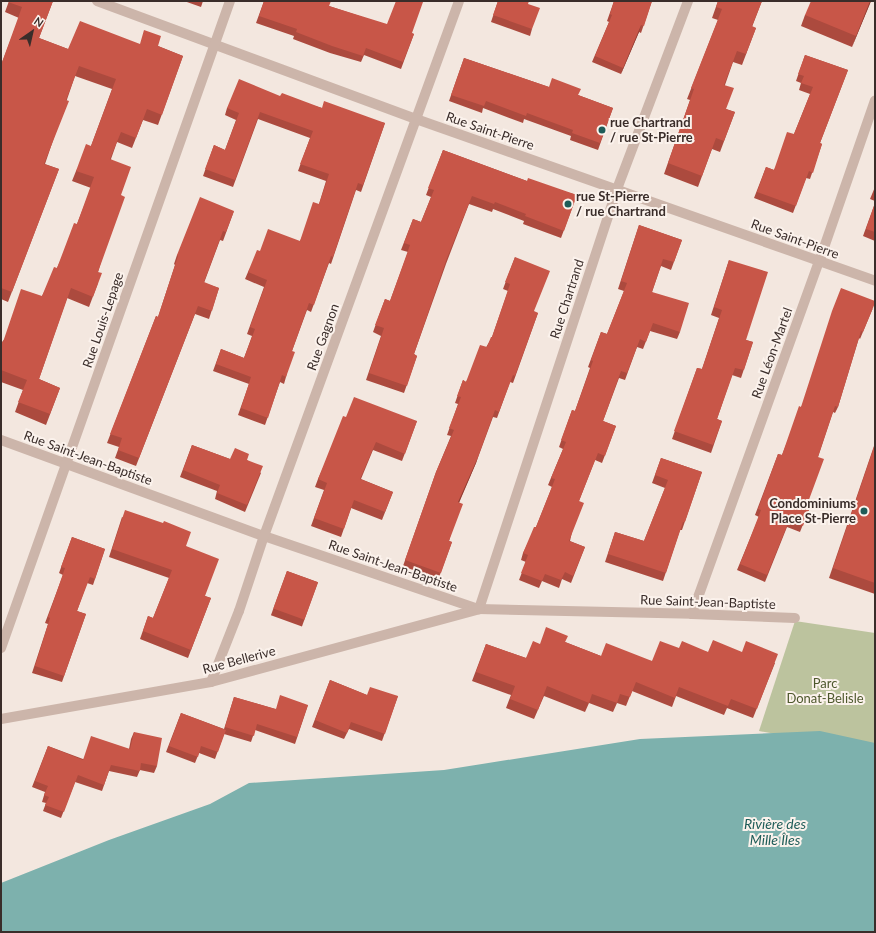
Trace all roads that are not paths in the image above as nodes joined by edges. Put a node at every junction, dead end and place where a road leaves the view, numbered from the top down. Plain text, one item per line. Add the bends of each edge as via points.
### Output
1 (97, 1) edge
2 (230, 1) edge
3 (459, 1) edge
4 (688, 1) edge
5 (214, 44) junction
6 (875, 100) edge
7 (416, 119) junction
8 (617, 189) junction
9 (819, 262) junction
10 (875, 281) edge
11 (1, 440) edge
12 (66, 464) junction
13 (264, 536) junction
14 (479, 609) junction
15 (692, 614) junction
16 (795, 618) dead end
17 (1, 648) edge
18 (211, 682) junction
19 (1, 719) edge

1 - 5 street, Rue Saint-Pierre
2 - 5 street, Rue Louis-Lepage
3 - 7 street, Rue Gagnon
4 - 8 street, Rue Chartrand
5 - 7 street, Rue Saint-Pierre
5 - 12 street, Rue Louis-Lepage
6 - 9 street, Rue Léon-Martel
7 - 8 street, Rue Saint-Pierre
7 - 13 street, Rue Gagnon
8 - 9 street, Rue Saint-Pierre
8 - 14 street, Rue Chartrand
9 - 10 street, Rue Saint-Pierre
9 - 15 street, Rue Léon-Martel
11 - 12 street, Rue Saint-Jean-Baptiste
12 - 13 street, Rue Saint-Jean-Baptiste
12 - 17 street, Rue Louis-Lepage
13 - 14 street, Rue Saint-Jean-Baptiste
13 - 18 street, Rue Gagnon via 239,611
14 - 15 street, Rue Saint-Jean-Baptiste
14 - 18 street, Rue Bellerive
15 - 16 street, Rue Saint-Jean-Baptiste
18 - 19 street, Rue Bellerive

